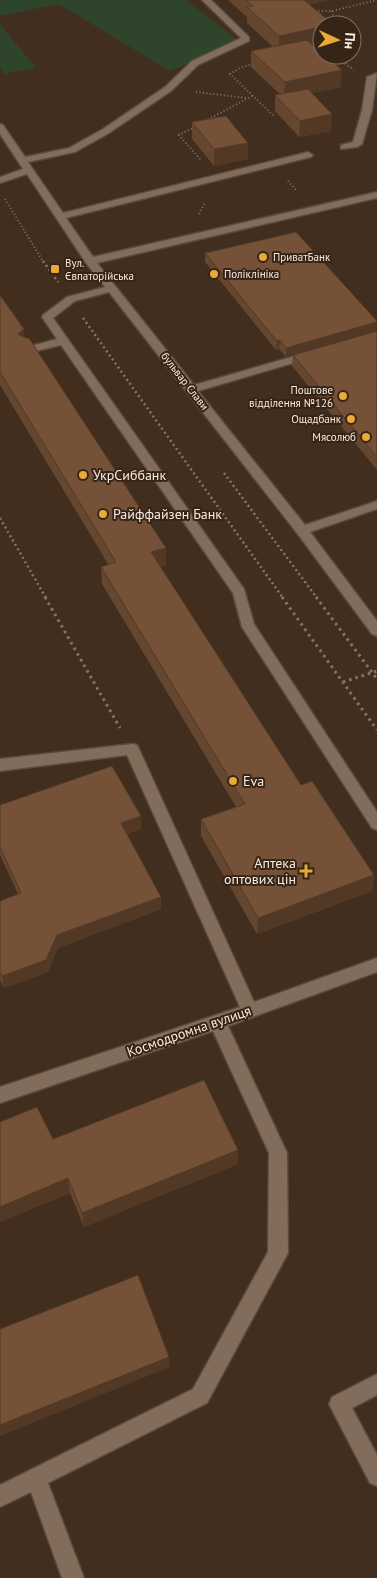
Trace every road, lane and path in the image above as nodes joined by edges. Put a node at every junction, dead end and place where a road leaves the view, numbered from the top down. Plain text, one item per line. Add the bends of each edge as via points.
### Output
1 (206, 0) edge
2 (377, 0) edge
3 (307, 11) edge
4 (332, 11) junction
5 (333, 15) edge
6 (257, 63) edge
7 (346, 65) edge
8 (374, 76) edge
9 (225, 94) dead end
10 (252, 96) junction
11 (248, 98) junction
12 (275, 118) dead end
13 (205, 121) edge
14 (196, 126) edge
15 (0, 127) edge
16 (344, 147) dead end
17 (308, 155) dead end
18 (272, 164) junction
19 (25, 165) junction
20 (217, 177) junction
21 (0, 180) edge
22 (377, 195) edge
23 (5, 198) dead end
24 (314, 211) junction
25 (60, 217) junction
26 (188, 238) junction
27 (90, 261) junction
28 (112, 288) junction
29 (71, 299) junction
30 (63, 341) junction
31 (28, 350) edge
32 (322, 352) edge
33 (192, 389) junction
34 (377, 505) edge
35 (0, 518) edge
36 (302, 530) junction
37 (377, 631) edge
38 (377, 671) edge
39 (343, 682) junction
40 (377, 730) edge
41 (132, 749) junction
42 (0, 765) edge
43 (377, 824) edge
44 (377, 965) edge
45 (250, 1011) junction
46 (217, 1021) junction
47 (0, 1094) edge
48 (377, 1384) edge
49 (377, 1476) edge
50 (36, 1478) junction
51 (0, 1496) edge
52 (74, 1578) edge

1 - 19 street via 246,39 195,63 168,89 106,131 72,150
2 - 4 path
3 - 4 path
4 - 5 path
6 - 10 path via 230,74
7 - 8 path
8 - 16 street via 357,144
9 - 11 path
10 - 11 path
10 - 12 path
11 - 13 path
14 - 20 path via 179,135
15 - 19 street, бульвар Слави
17 - 18 street
18 - 20 street
18 - 24 path
19 - 21 street
19 - 25 street, бульвар Слави
20 - 25 street
20 - 26 path
22 - 24 street
23 - 29 path via 33,247
24 - 26 street
25 - 27 street, бульвар Слави
26 - 27 street
27 - 28 street, бульвар Слави
28 - 29 street
28 - 33 street, бульвар Слави
29 - 30 street via 47,317
29 - 39 path
30 - 31 street
30 - 43 street via 239,592 247,624
32 - 33 street
33 - 36 street, бульвар Слави
34 - 36 street
35 - 41 path
36 - 37 street, бульвар Слави
38 - 39 path
39 - 40 path
41 - 42 street
41 - 45 street
44 - 45 street, Космодромна вулиця
45 - 46 street, Космодромна вулиця
46 - 47 street, Космодромна вулиця
46 - 50 street via 278,1153 278,1253 200,1396
48 - 49 street via 339,1404
50 - 51 street
50 - 52 street

